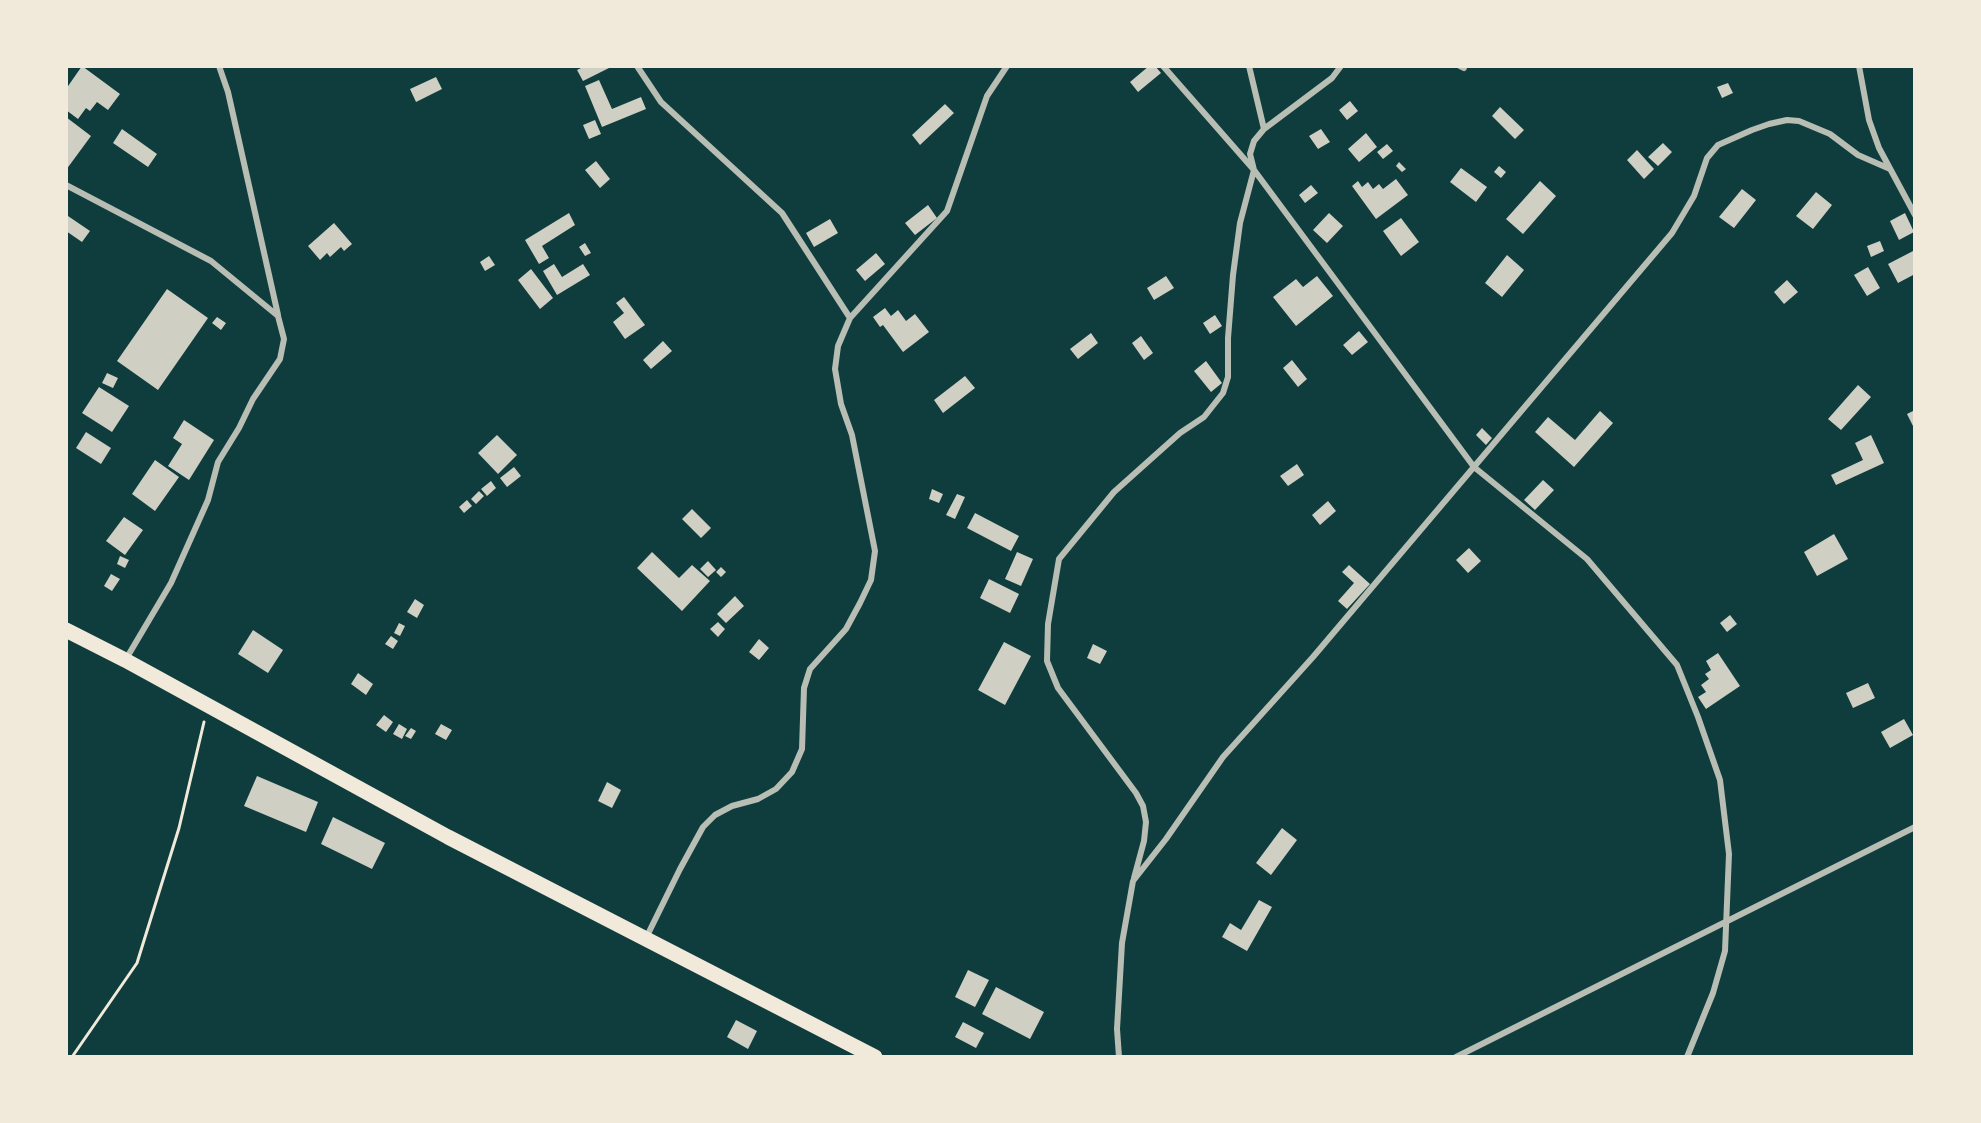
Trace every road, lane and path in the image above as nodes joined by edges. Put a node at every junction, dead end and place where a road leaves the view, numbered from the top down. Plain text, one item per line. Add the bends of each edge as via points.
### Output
1 (219, 66) edge
2 (637, 66) edge
3 (1007, 66) edge
4 (1163, 66) edge
5 (1249, 66) edge
6 (1341, 66) edge
7 (1859, 66) edge
8 (1264, 129) junction
9 (1890, 169) junction
10 (1254, 170) junction
11 (66, 185) edge
12 (1915, 216) edge
13 (278, 316) junction
14 (850, 318) junction
15 (1474, 467) junction
16 (66, 630) edge
17 (125, 660) junction
18 (208, 706) junction
19 (1915, 827) edge
20 (1133, 881) junction
21 (1726, 921) junction
22 (646, 938) junction
23 (72, 1057) edge
24 (875, 1057) edge
25 (1119, 1057) edge
26 (1455, 1057) edge
27 (1687, 1057) edge

1 - 13 street
2 - 14 street via 661,102 782,213
3 - 14 street via 987,96 947,211
4 - 10 street
5 - 8 street
6 - 8 street via 1332,78
7 - 9 street via 1869,120
8 - 10 street via 1254,141
9 - 12 street
9 - 15 street via 1799,121 1768,124 1718,145 1707,158 1694,196 1672,233
10 - 15 street
10 - 20 street via 1234,264 1228,377 1223,393 1204,417 1113,492 1059,559 1048,624 1047,661 1058,688 1143,806 1144,842
11 - 13 street via 211,261
13 - 17 street via 284,339 280,359 218,462 208,500 171,583
14 - 22 street via 838,346 835,369 867,504 874,550 871,580 846,629 810,669 804,688 802,749 792,772 776,789 732,806 703,826
15 - 20 street via 1224,757
15 - 21 street via 1587,559 1677,665 1720,780 1729,854
16 - 17 main road
17 - 18 main road
18 - 22 main road via 448,837
18 - 23 path via 179,828 137,963
19 - 21 street
20 - 25 street via 1122,944
21 - 26 street
21 - 27 street via 1725,951 1713,993
22 - 24 main road

